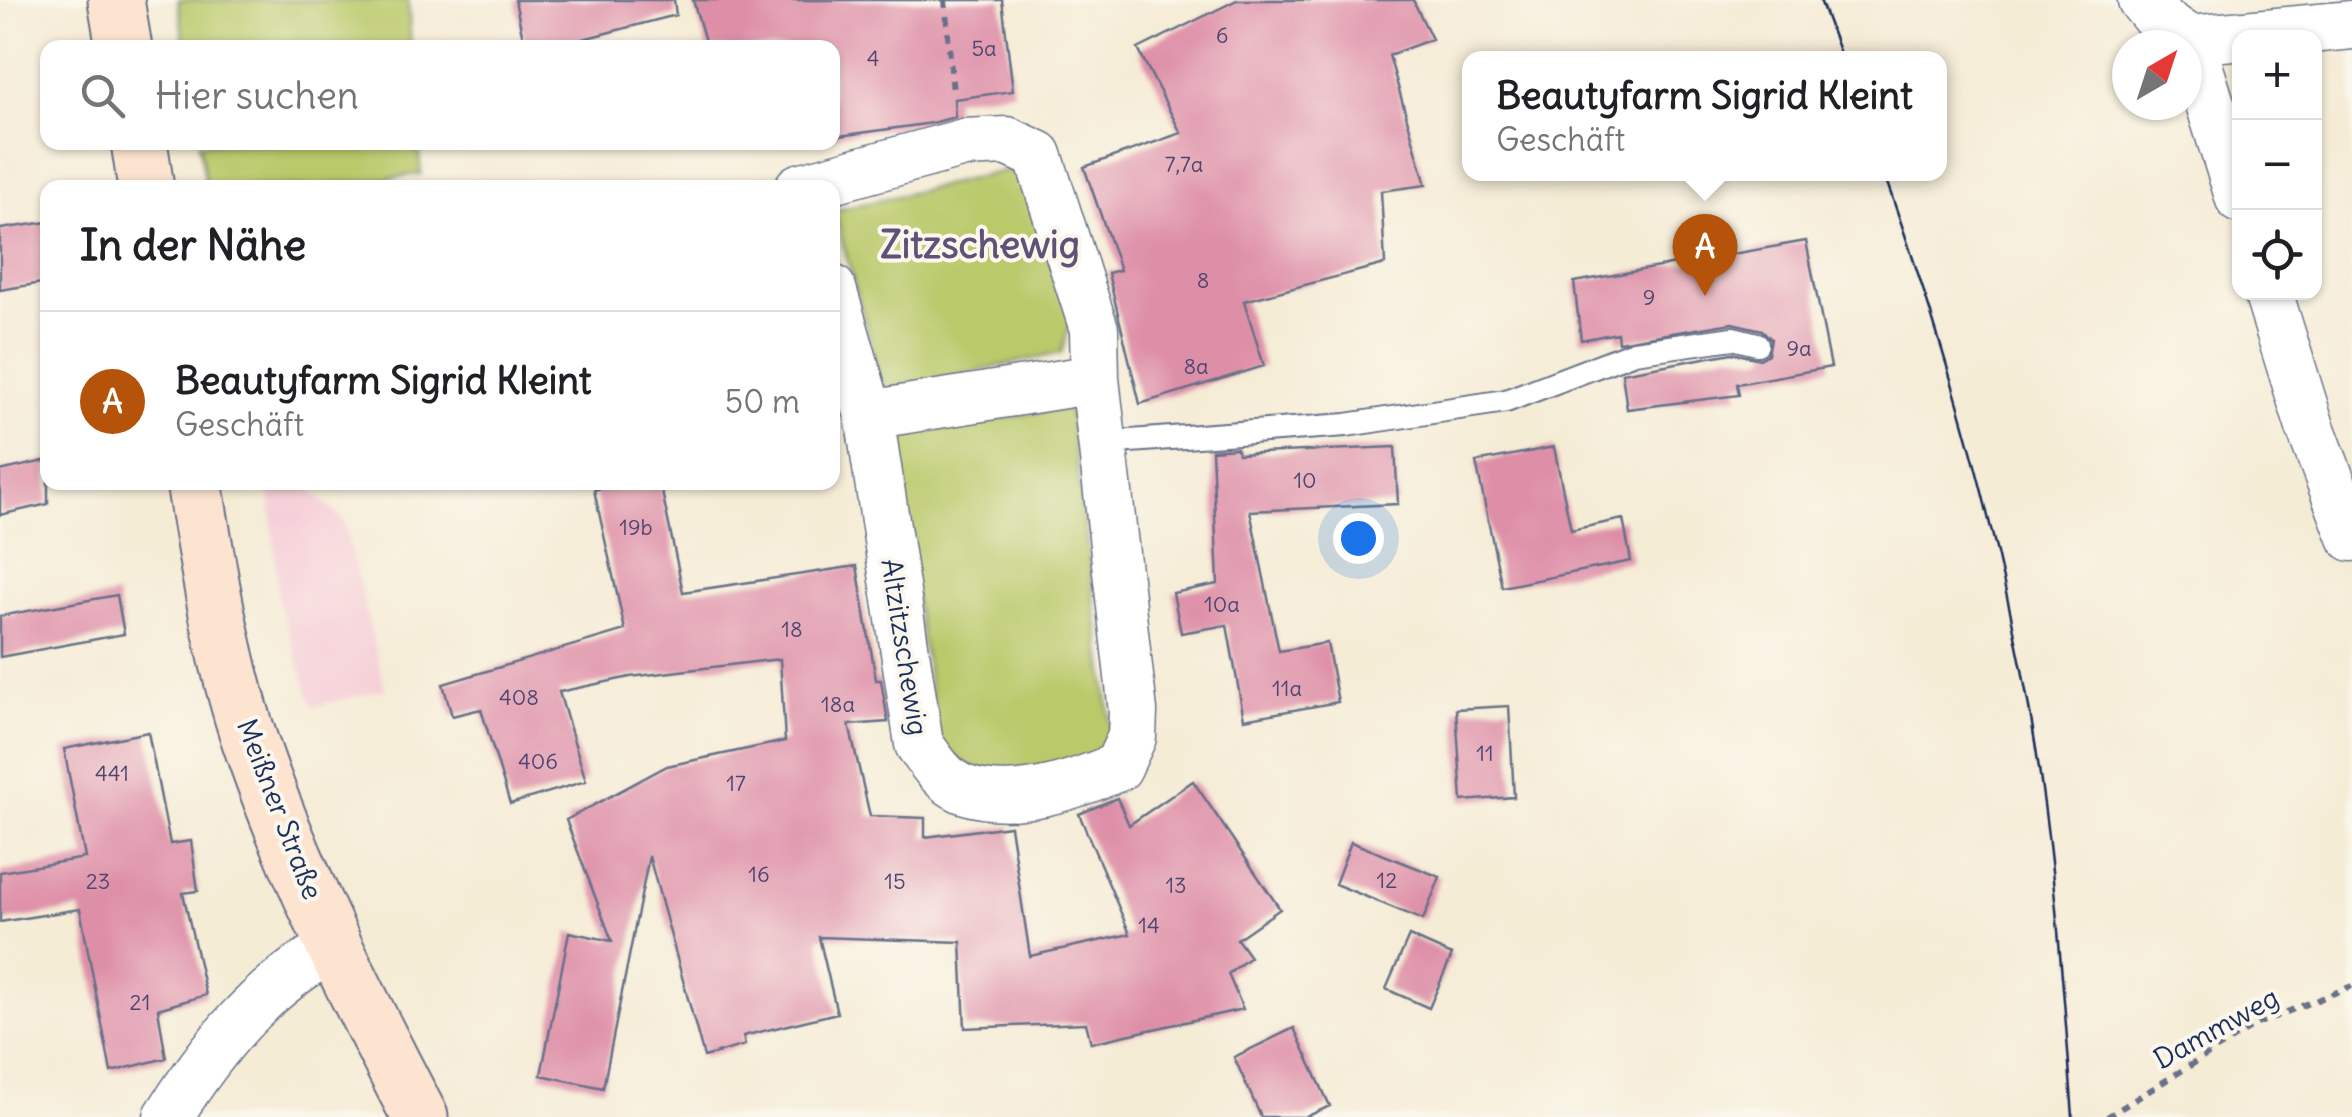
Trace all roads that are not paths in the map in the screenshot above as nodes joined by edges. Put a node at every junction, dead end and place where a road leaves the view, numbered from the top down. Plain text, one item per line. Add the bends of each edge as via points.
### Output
1 (116, 0) edge
2 (2142, 0) edge
3 (2352, 25) edge
4 (2175, 30) edge
5 (2202, 39) edge
6 (123, 40) edge
7 (2202, 78) edge
8 (140, 150) edge
9 (2232, 174) edge
10 (145, 180) edge
11 (827, 180) edge
12 (2271, 300) edge
13 (840, 317) edge
14 (1757, 344) dead end
15 (1095, 379) junction
16 (869, 415) junction
17 (1103, 443) junction
18 (195, 490) edge
19 (2352, 537) edge
20 (334, 946) junction
21 (168, 1117) edge
22 (420, 1117) edge

1 - 6 main road
2 - 4 street
3 - 5 street
7 - 9 street
8 - 10 main road
11 - 15 street, Altzitzschewig via 964,143 1007,141 1038,155 1094,329
12 - 19 street
13 - 16 street, Altzitzschewig
14 - 17 lane via 1732,338 1634,352 1506,400 1346,425
15 - 16 street
15 - 17 street, Altzitzschewig
16 - 17 street, Altzitzschewig via 919,744 961,788 992,793 1061,790 1118,767 1132,738
18 - 20 main road, Meißner Straße via 214,600 252,746
20 - 21 street via 281,979 212,1048
20 - 22 main road, Meißner Straße

